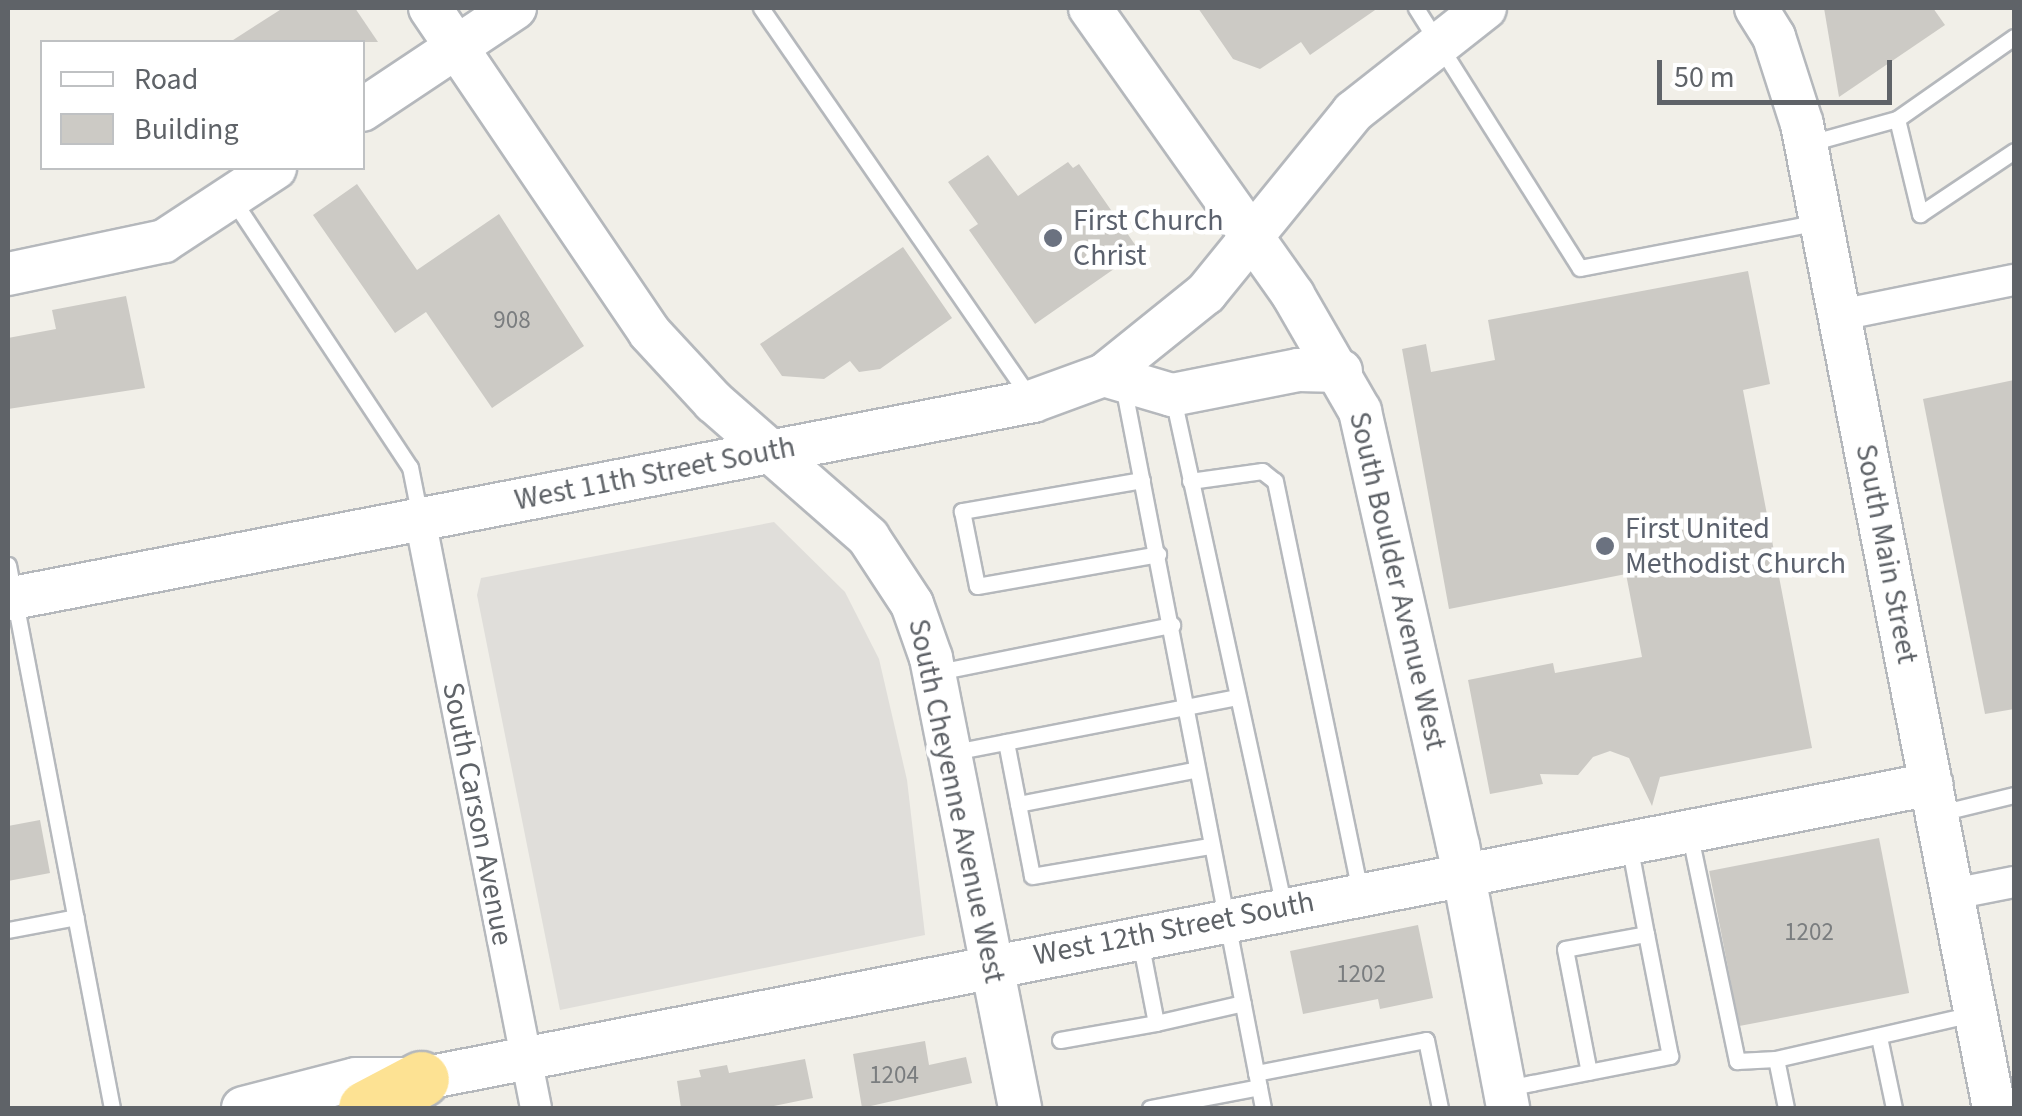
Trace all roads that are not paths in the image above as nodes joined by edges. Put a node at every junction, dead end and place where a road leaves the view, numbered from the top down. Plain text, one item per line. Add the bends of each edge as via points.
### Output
1 (430, 8) edge
2 (515, 8) edge
3 (761, 8) edge
4 (1090, 8) edge
5 (1486, 8) edge
6 (1756, 8) edge
7 (1427, 24) edge
8 (2014, 38) edge
9 (456, 48) junction
10 (365, 108) edge
11 (1896, 119) junction
12 (1806, 144) junction
13 (2014, 151) edge
14 (272, 170) edge
15 (230, 196) junction
16 (1822, 221) junction
17 (1250, 241) junction
18 (8, 274) edge
19 (2014, 280) edge
20 (1840, 315) junction
21 (1341, 370) junction
22 (1113, 378) junction
23 (1172, 396) junction
24 (1032, 401) junction
25 (772, 452) junction
26 (1142, 480) junction
27 (1190, 482) junction
28 (420, 519) junction
29 (1158, 554) junction
30 (10, 587) edge
31 (1172, 625) junction
32 (934, 673) junction
33 (1238, 698) junction
34 (1187, 707) junction
35 (1006, 742) junction
36 (950, 753) junction
37 (1193, 770) junction
38 (2014, 794) edge
39 (1934, 799) junction
40 (1018, 804) junction
41 (1688, 830) junction
42 (1628, 842) junction
43 (1209, 846) junction
44 (1463, 873) junction
45 (2014, 882) edge
46 (1360, 893) junction
47 (1953, 894) junction
48 (1284, 908) junction
49 (76, 917) junction
50 (1225, 918) junction
51 (8, 930) edge
52 (1646, 934) junction
53 (1139, 935) junction
54 (994, 963) junction
55 (1243, 1003) junction
56 (1976, 1013) junction
57 (1156, 1023) junction
58 (1878, 1038) junction
59 (1060, 1040) dead end
60 (524, 1056) junction
61 (1776, 1059) junction
62 (1589, 1072) junction
63 (421, 1079) junction
64 (1258, 1080) junction
65 (1995, 1089) edge
66 (1506, 1099) edge
67 (112, 1108) edge
68 (244, 1108) edge
69 (366, 1108) edge
70 (536, 1108) edge
71 (1020, 1108) edge
72 (1150, 1108) edge
73 (1263, 1108) edge
74 (1440, 1108) edge
75 (1786, 1108) edge
76 (1894, 1108) edge

1 - 9 street, South Cheyenne Avenue West
2 - 9 street
3 - 24 lane
4 - 17 street, South Boulder Avenue West
5 - 7 street, West 11th Street South
6 - 12 street, South Main Street via 1792,82
7 - 16 lane via 1580,268
7 - 17 street, West 11th Street South
8 - 11 lane
9 - 10 street
9 - 25 street, South Cheyenne Avenue West via 650,333
11 - 12 lane
11 - 13 lane via 1920,214
12 - 16 street, South Main Street
14 - 15 street
15 - 18 street via 164,241
15 - 28 lane via 410,467
16 - 20 street, South Main Street
17 - 21 street, South Boulder Avenue West
17 - 22 street, West 11th Street South via 1186,314
19 - 20 street
20 - 39 street, South Main Street
21 - 23 street via 1298,370
21 - 44 street, South Boulder Avenue West via 1360,411 1393,544
22 - 23 street
22 - 24 street, West 11th Street South
22 - 26 lane
23 - 27 lane
24 - 25 street, West 11th Street South
25 - 28 street, West 11th Street South
25 - 32 street, South Cheyenne Avenue West via 890,564 922,628
26 - 29 lane
26 - 29 lane via 962,511 977,586
27 - 33 lane
27 - 46 lane via 1262,471 1275,482
28 - 30 street, West 11th Street South
28 - 60 street, South Carson Avenue
29 - 31 lane
30 - 49 lane
31 - 32 lane
31 - 34 lane
32 - 36 street, South Cheyenne Avenue West
33 - 34 lane
33 - 48 lane
34 - 35 lane
34 - 37 lane
35 - 36 lane
35 - 40 lane
36 - 54 street, South Cheyenne Avenue West
37 - 40 lane
37 - 43 lane
38 - 39 lane
39 - 41 street, West 12th Street South
39 - 47 street, South Main Street
40 - 43 lane via 1032,876
41 - 42 street, West 12th Street South
41 - 61 lane via 1737,1061
42 - 44 street, West 12th Street South
42 - 52 lane
43 - 50 lane
44 - 46 street, West 12th Street South
44 - 66 street, South Boulder Avenue West
45 - 47 street
46 - 48 street, West 12th Street South
47 - 56 street, South Main Street
48 - 50 street, West 12th Street South
49 - 51 lane
49 - 67 lane
50 - 53 street, West 12th Street South
50 - 55 lane
52 - 62 lane via 1670,1056
52 - 62 lane via 1565,949
53 - 54 street, West 12th Street South
53 - 57 lane
54 - 60 street, West 12th Street South
54 - 71 street, South Cheyenne Avenue West
55 - 57 lane
55 - 64 lane
56 - 58 lane
56 - 65 street, South Main Street
57 - 59 lane
58 - 61 lane
58 - 76 lane
60 - 63 street, West 12th Street South
60 - 70 street, South Carson Avenue
61 - 75 lane
62 - 66 lane
63 - 68 street, West 12th Street South via 356,1079
63 - 69 highway
64 - 72 lane
64 - 73 lane
64 - 74 lane via 1426,1040

